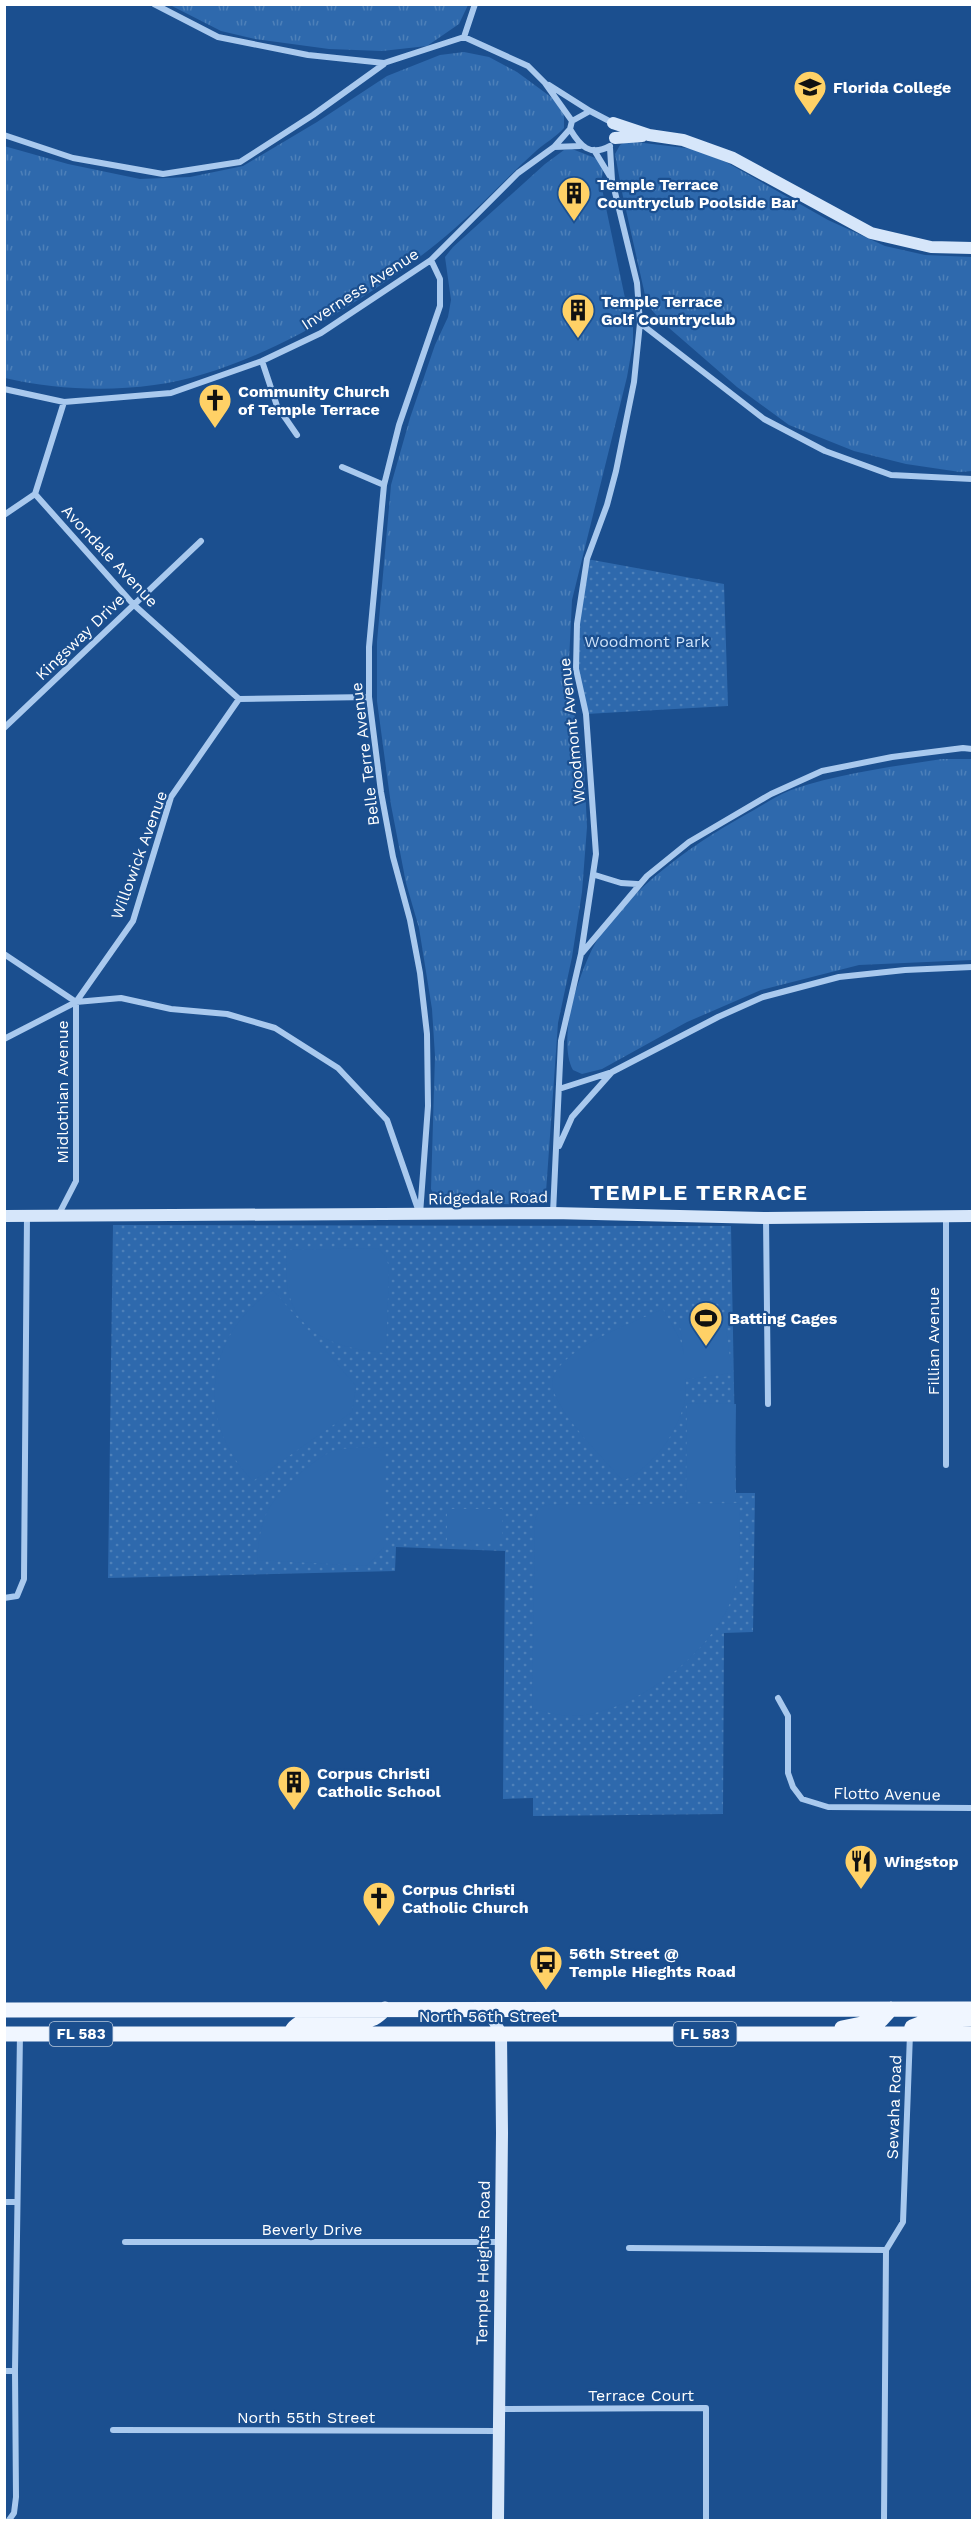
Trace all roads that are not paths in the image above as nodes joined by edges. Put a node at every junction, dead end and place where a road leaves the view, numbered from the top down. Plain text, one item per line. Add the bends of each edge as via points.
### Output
1 (154, 4) edge
2 (475, 4) edge
3 (464, 38) junction
4 (384, 63) junction
5 (545, 83) junction
6 (590, 111) junction
7 (572, 121) junction
8 (613, 123) junction
9 (570, 129) junction
10 (4, 135) edge
11 (649, 135) junction
12 (612, 143) junction
13 (580, 146) junction
14 (554, 147) junction
15 (594, 150) junction
16 (612, 180) junction
17 (972, 248) edge
18 (431, 260) junction
19 (640, 323) junction
20 (262, 361) junction
21 (4, 389) edge
22 (64, 402) junction
23 (297, 435) dead end
24 (342, 467) dead end
25 (972, 479) edge
26 (384, 485) junction
27 (35, 494) junction
28 (4, 515) edge
29 (201, 541) dead end
30 (133, 604) junction
31 (369, 697) junction
32 (239, 699) junction
33 (4, 728) edge
34 (972, 749) edge
35 (595, 875) junction
36 (638, 884) junction
37 (4, 954) edge
38 (581, 954) junction
39 (972, 968) edge
40 (76, 1002) junction
41 (4, 1039) edge
42 (612, 1072) junction
43 (559, 1089) junction
44 (557, 1151) junction
45 (553, 1213) junction
46 (59, 1214) junction
47 (420, 1215) junction
48 (4, 1216) edge
49 (27, 1216) junction
50 (972, 1216) edge
51 (946, 1217) junction
52 (766, 1218) junction
53 (768, 1404) dead end
54 (946, 1465) dead end
55 (4, 1598) edge
56 (778, 1698) dead end
57 (972, 1808) edge
58 (162, 2009) junction
59 (386, 2009) junction
60 (488, 2009) junction
61 (723, 2009) junction
62 (891, 2009) junction
63 (972, 2009) edge
64 (12, 2010) edge
65 (972, 2019) edge
66 (12, 2034) edge
67 (163, 2034) junction
68 (290, 2034) junction
69 (501, 2034) junction
70 (612, 2034) junction
71 (910, 2034) junction
72 (972, 2034) edge
73 (804, 2035) junction
74 (4, 2202) edge
75 (17, 2202) junction
76 (125, 2242) dead end
77 (500, 2242) junction
78 (629, 2248) dead end
79 (886, 2250) junction
80 (4, 2371) edge
81 (15, 2371) junction
82 (499, 2409) junction
83 (113, 2430) dead end
84 (498, 2431) junction
85 (9, 2520) edge
86 (498, 2520) edge
87 (706, 2520) edge
88 (884, 2520) edge

1 - 4 street via 218,38 308,55
2 - 3 street
3 - 4 street
3 - 5 street via 528,66
4 - 10 street via 240,162 163,174 73,158
5 - 6 street
5 - 7 street
6 - 7 street
6 - 8 street
7 - 9 street
8 - 11 street
8 - 12 street
9 - 13 street
9 - 14 street, Inverness Avenue
11 - 12 street
11 - 17 street via 683,140 733,158 871,234 931,247
12 - 15 street
12 - 16 street, Woodmont Avenue
13 - 14 street
13 - 15 street
14 - 18 street, Inverness Avenue via 518,173
15 - 16 street, Woodmont Avenue
16 - 19 street, Woodmont Avenue via 638,284
18 - 20 street, Inverness Avenue via 321,333
18 - 26 street, Belle Terre Avenue via 440,279 440,306 399,425
19 - 25 street via 764,419 825,451 891,475
19 - 35 street, Woodmont Avenue via 634,382 616,471 587,559 577,624 576,669 586,714 593,783
20 - 22 street, Inverness Avenue via 171,393
20 - 23 street via 277,406
21 - 22 street, Inverness Avenue
22 - 27 street
24 - 26 street
26 - 31 street, Belle Terre Avenue via 373,594
27 - 28 street
27 - 30 street, Avondale Avenue
29 - 30 street, Kingsway Drive
30 - 32 street, Avondale Avenue
30 - 33 street, Kingsway Drive
31 - 32 street
31 - 47 street, Belle Terre Avenue via 381,792 418,962 427,1034 428,1106
32 - 40 street, Willowick Avenue via 171,797 133,921
34 - 36 street via 892,757 822,771 771,794 689,842
35 - 36 street
35 - 38 street, Woodmont Avenue
36 - 38 street
37 - 40 street
38 - 43 street, Woodmont Avenue via 561,1041
39 - 42 street via 839,977 764,997
40 - 41 street, Willowick Avenue
40 - 46 street, Midlothian Avenue via 76,1181
40 - 47 street via 122,998 171,1009 227,1014 275,1028 338,1068 387,1120
42 - 43 street
42 - 44 street via 572,1117
43 - 44 street, Woodmont Avenue
44 - 45 street, Woodmont Avenue
45 - 47 street, Ridgedale Road
45 - 52 street, Ridgedale Road
46 - 47 street, Ridgedale Road
46 - 49 street, Ridgedale Road
48 - 49 street, Ridgedale Road
49 - 55 street via 24,1579 17,1596
50 - 51 street, Ridgedale Road
51 - 52 street, Ridgedale Road
51 - 54 street, Fillian Avenue
52 - 53 street
56 - 57 street, Flotto Avenue via 788,1716 788,1773 802,1799 828,1807
58 - 59 main road, North 56th Street / FL 583
58 - 64 main road, North 56th Street / FL 583
58 - 67 main road
59 - 60 main road, North 56th Street / FL 583
59 - 68 main road via 375,2018 360,2021 304,2021 293,2027
60 - 61 main road, North 56th Street / FL 583
60 - 69 street, Temple Heights Road
61 - 62 main road, North 56th Street / FL 583
61 - 70 main road via 710,2024 635,2024
62 - 63 main road, North 56th Street / FL 583
62 - 73 main road via 881,2020
64 - 66 main road
65 - 71 main road via 930,2020 912,2027
66 - 67 main road, North 56th Street / FL 583
66 - 75 street
67 - 68 main road, North 56th Street / FL 583
68 - 69 main road, North 56th Street / FL 583
69 - 70 main road, North 56th Street / FL 583
69 - 77 street, Temple Heights Road
70 - 73 main road, North 56th Street / FL 583
71 - 72 main road, North 56th Street / FL 583
71 - 73 main road, North 56th Street / FL 583
71 - 79 street, Sewaha Road via 903,2222
74 - 75 street
75 - 81 street
76 - 77 street, Beverly Drive
77 - 82 street, Temple Heights Road
78 - 79 street
79 - 88 street
80 - 81 street
81 - 85 street via 16,2498
82 - 84 street, Temple Heights Road
82 - 87 street, Terrace Court via 706,2408
83 - 84 street, North 55th Street
84 - 86 street, Temple Heights Road

